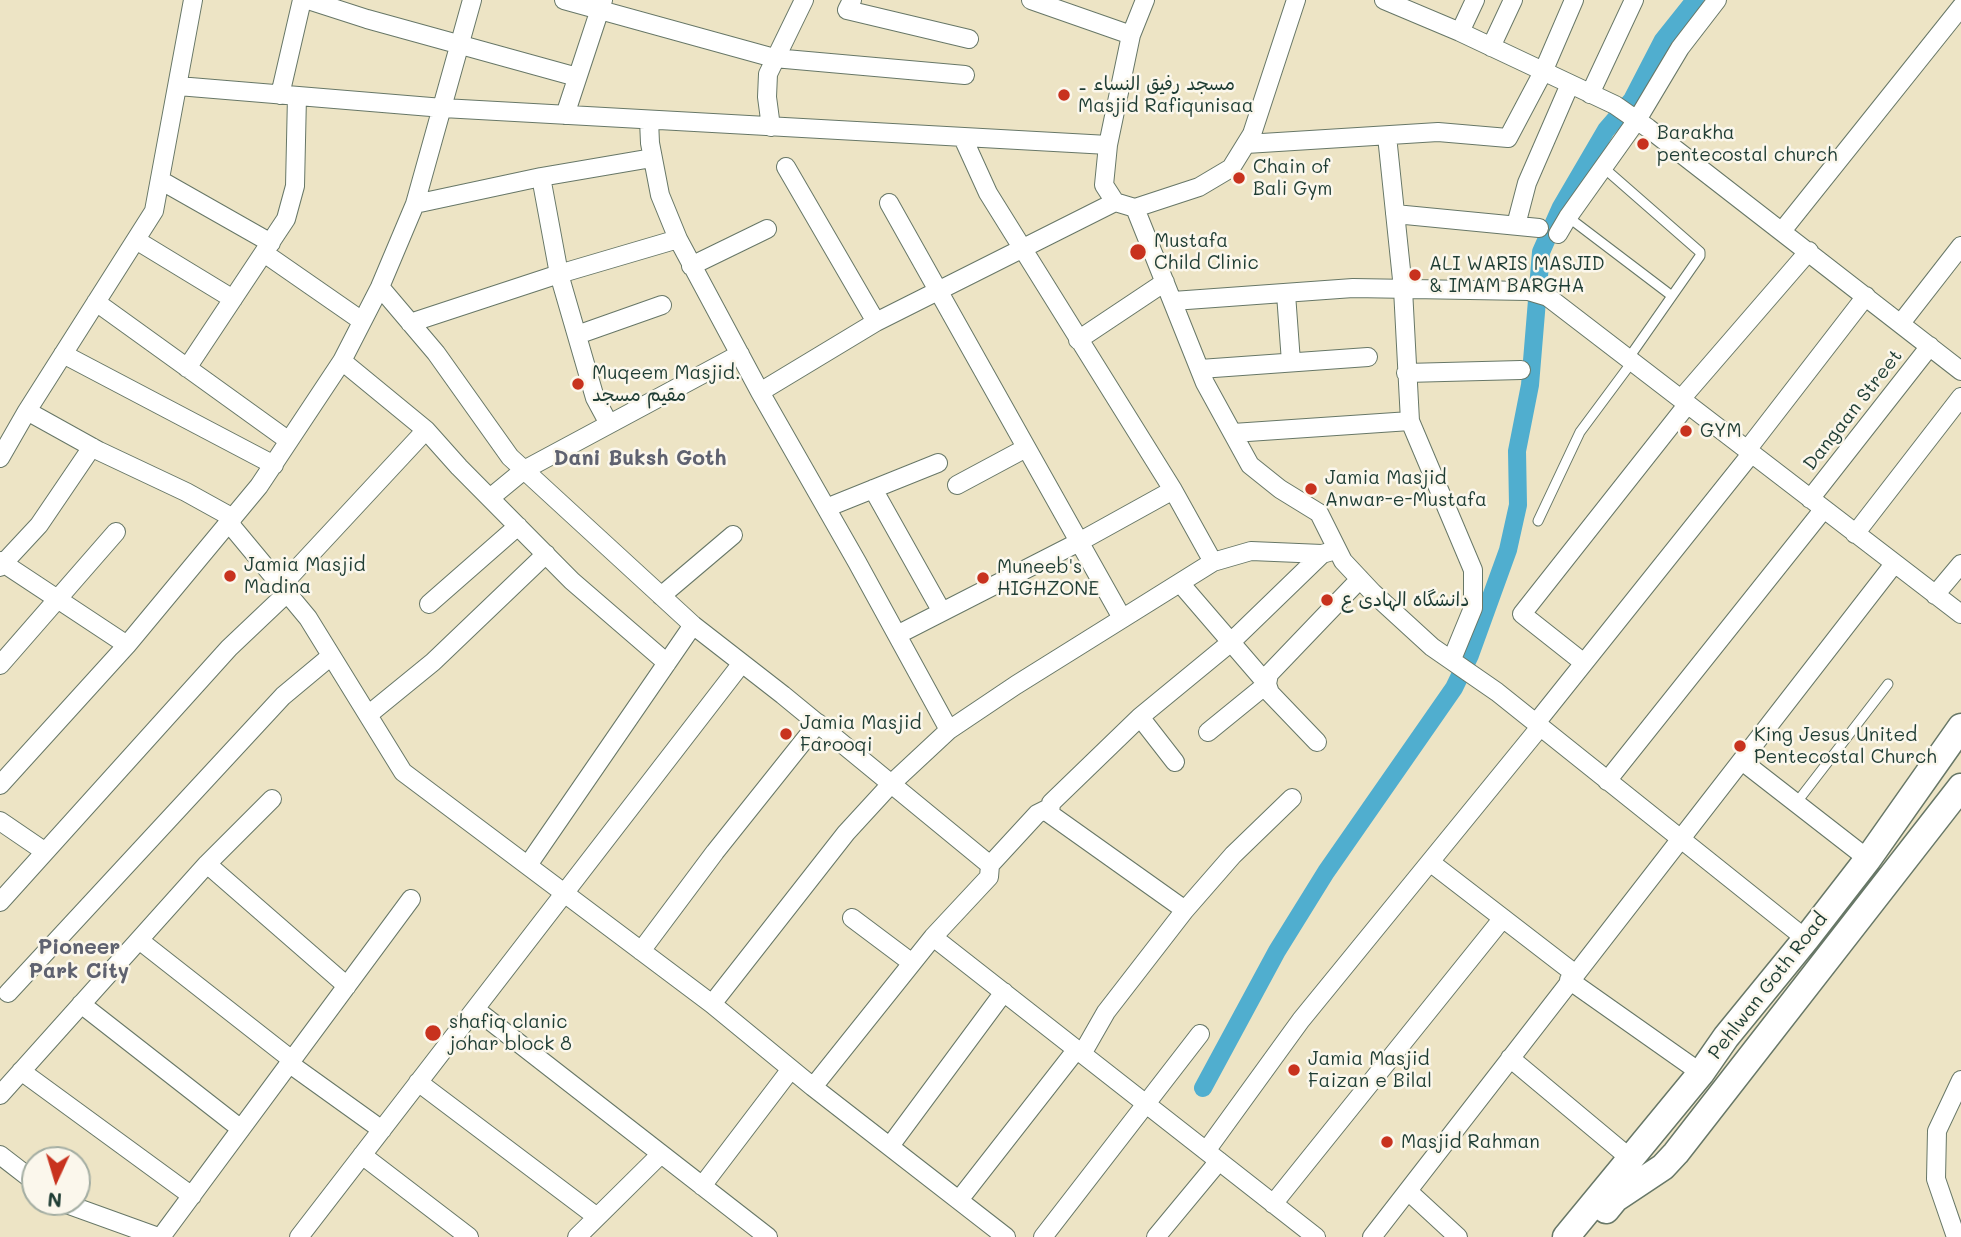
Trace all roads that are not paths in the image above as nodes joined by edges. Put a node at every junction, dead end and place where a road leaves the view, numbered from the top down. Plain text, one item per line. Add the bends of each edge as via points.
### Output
1 (193, 0) edge
2 (305, 0) edge
3 (472, 0) edge
4 (564, 0) edge
5 (804, 0) edge
6 (852, 0) edge
7 (1031, 0) edge
8 (1145, 0) edge
9 (1296, 0) edge
10 (1384, 0) edge
11 (1475, 0) edge
12 (1513, 0) edge
13 (1574, 0) edge
14 (1634, 0) edge
15 (1717, 0) edge
16 (601, 5) edge
17 (1415, 6) edge
18 (1961, 7) edge
19 (1460, 32) junction
20 (1131, 35) junction
21 (969, 39) dead end
22 (460, 44) junction
23 (1491, 47) junction
24 (774, 58) junction
25 (1543, 72) junction
26 (965, 75) dead end
27 (577, 77) junction
28 (1570, 84) junction
29 (178, 86) junction
30 (1590, 94) junction
31 (289, 95) junction
32 (443, 108) junction
33 (565, 115) junction
34 (1635, 119) junction
35 (649, 120) junction
36 (771, 127) junction
37 (1387, 136) junction
38 (963, 138) junction
39 (1246, 144) junction
40 (1108, 145) junction
41 (652, 158) junction
42 (786, 166) dead end
43 (1604, 168) junction
44 (541, 177) junction
45 (160, 180) junction
46 (1115, 202) junction
47 (889, 203) dead end
48 (415, 204) junction
49 (1135, 208) junction
50 (1395, 214) junction
51 (1568, 217) junction
52 (1516, 225) junction
53 (1539, 228) dead end
54 (767, 229) dead end
55 (1782, 231) junction
56 (1558, 234) dead end
57 (678, 239) junction
58 (136, 240) junction
59 (1961, 246) edge
60 (267, 248) junction
61 (1023, 248) junction
62 (1809, 251) junction
63 (691, 266) junction
64 (559, 274) junction
65 (1165, 282) junction
66 (380, 287) junction
67 (1402, 289) junction
68 (938, 290) junction
69 (1286, 294) junction
70 (1672, 296) junction
71 (1866, 296) junction
72 (233, 299) junction
73 (1173, 301) junction
74 (96, 302) junction
75 (662, 305) dead end
76 (362, 321) junction
77 (876, 322) junction
78 (410, 323) junction
79 (1901, 323) junction
80 (577, 335) junction
81 (1078, 340) junction
82 (1930, 346) junction
83 (64, 354) junction
84 (740, 354) junction
85 (1368, 357) dead end
86 (342, 361) junction
87 (1630, 361) junction
88 (1291, 362) junction
89 (187, 368) junction
90 (1200, 369) junction
91 (1521, 370) dead end
92 (1961, 371) edge
93 (1406, 373) junction
94 (760, 392) junction
95 (1961, 397) edge
96 (1684, 402) junction
97 (27, 411) junction
98 (1410, 422) junction
99 (609, 424) junction
100 (426, 430) junction
101 (1233, 433) junction
102 (289, 441) junction
103 (92, 447) junction
104 (1026, 448) junction
105 (1749, 452) junction
106 (0, 458) edge
107 (938, 463) dead end
108 (274, 465) junction
109 (524, 470) junction
110 (957, 485) dead end
111 (873, 489) junction
112 (1173, 490) junction
113 (490, 498) junction
114 (1816, 505) junction
115 (826, 508) junction
116 (231, 520) junction
117 (1538, 521) dead end
118 (518, 526) junction
119 (116, 532) dead end
120 (1855, 534) junction
121 (733, 535) dead end
122 (1079, 542) junction
123 (1329, 552) junction
124 (546, 554) junction
125 (1213, 562) junction
126 (1, 564) edge
127 (1894, 564) junction
128 (1961, 564) edge
129 (1360, 579) junction
130 (1180, 583) junction
131 (284, 589) junction
132 (1934, 595) junction
133 (661, 596) junction
134 (58, 600) junction
135 (429, 604) dead end
136 (942, 612) junction
137 (1961, 614) edge
138 (1122, 618) junction
139 (693, 625) junction
140 (897, 635) junction
141 (1230, 643) junction
142 (127, 645) junction
143 (331, 656) junction
144 (667, 663) junction
145 (742, 663) junction
146 (1584, 663) junction
147 (0, 664) edge
148 (1460, 665) junction
149 (1267, 684) junction
150 (1888, 684) dead end
151 (368, 715) junction
152 (1140, 717) junction
153 (818, 723) junction
154 (1538, 725) junction
155 (1961, 727) edge
156 (949, 730) junction
157 (1208, 732) dead end
158 (1317, 742) dead end
159 (1742, 761) junction
160 (1175, 762) dead end
161 (1607, 781) junction
162 (891, 784) junction
163 (0, 785) edge
164 (1961, 787) edge
165 (1292, 798) dead end
166 (272, 799) dead end
167 (1797, 802) junction
168 (1049, 808) junction
169 (0, 821) edge
170 (1680, 840) junction
171 (44, 852) junction
172 (1868, 859) junction
173 (1430, 862) junction
174 (207, 864) junction
175 (528, 865) junction
176 (990, 865) junction
177 (565, 895) junction
178 (411, 899) dead end
179 (0, 902) edge
180 (1185, 910) junction
181 (852, 918) dead end
182 (1503, 918) junction
183 (933, 937) junction
184 (1806, 939) junction
185 (139, 940) junction
186 (641, 951) junction
187 (912, 963) junction
188 (1572, 977) junction
189 (347, 986) junction
190 (1004, 992) junction
191 (8, 993) dead end
192 (81, 1004) junction
193 (712, 1004) junction
194 (475, 1009) junction
195 (1200, 1034) dead end
196 (1079, 1052) junction
197 (1510, 1058) junction
198 (291, 1062) junction
199 (791, 1069) junction
200 (21, 1072) junction
201 (1701, 1073) junction
202 (1961, 1080) edge
203 (418, 1082) junction
204 (813, 1087) junction
205 (0, 1094) edge
206 (1147, 1105) junction
207 (241, 1129) junction
208 (382, 1130) junction
209 (890, 1146) junction
210 (662, 1154) junction
211 (0, 1155) edge
212 (362, 1155) junction
213 (1212, 1156) junction
214 (1631, 1159) junction
215 (21, 1171) edge
216 (702, 1186) junction
217 (1408, 1191) junction
218 (191, 1196) junction
219 (959, 1200) junction
220 (1273, 1204) junction
221 (91, 1213) edge
222 (597, 1217) junction
223 (160, 1237) edge
224 (299, 1237) edge
225 (468, 1237) edge
226 (577, 1237) edge
227 (767, 1237) edge
228 (1006, 1237) edge
229 (1042, 1237) edge
230 (1156, 1237) edge
231 (1316, 1237) edge
232 (1372, 1237) edge
233 (1458, 1237) edge
234 (1566, 1237) edge
235 (1582, 1237) edge
236 (1956, 1237) edge

1 - 29 street
2 - 22 street
2 - 31 street
3 - 22 street
4 - 16 street
5 - 24 street
6 - 21 street via 847,10
7 - 20 street
8 - 20 street
9 - 39 street
10 - 17 street
11 - 19 street
12 - 23 street
13 - 25 street
14 - 30 street
15 - 34 street
16 - 24 street
16 - 27 street
17 - 19 street
18 - 55 street
19 - 23 street
20 - 40 street
22 - 27 street
22 - 32 street
23 - 25 street
24 - 26 street
24 - 36 street via 768,74
25 - 28 street
25 - 37 street via 1508,138 1438,132
27 - 33 street
28 - 30 street
28 - 52 street via 1527,183
29 - 31 street
29 - 45 street
30 - 34 street
31 - 32 street
31 - 60 street via 292,202
32 - 33 street
32 - 48 street
33 - 35 street
34 - 43 street
34 - 55 street
35 - 36 street
35 - 41 street
36 - 38 street
37 - 39 street
37 - 50 street
38 - 40 street
38 - 61 street via 988,193
39 - 49 street via 1231,168 1199,187
40 - 46 street via 1104,186
41 - 44 street
41 - 57 street via 660,195
42 - 77 street
43 - 51 street
43 - 70 lane via 1699,250 1700,256
44 - 48 street
44 - 64 street
45 - 58 street via 154,211
45 - 60 street
46 - 49 street
46 - 61 street
47 - 68 street
48 - 66 street
49 - 65 street
50 - 52 street
50 - 67 street
51 - 56 street
51 - 70 lane
52 - 53 street
54 - 63 street
55 - 62 street
57 - 63 street
57 - 64 street
58 - 72 street
58 - 74 street
59 - 79 street
60 - 72 street
60 - 76 street
61 - 68 street
61 - 81 street
62 - 71 street
62 - 96 street
63 - 84 street
64 - 78 street
64 - 80 street
65 - 73 street
65 - 81 street
66 - 76 street
66 - 78 street
67 - 69 street
67 - 87 street via 1528,291 1548,297
67 - 93 street
68 - 77 street
68 - 104 street
69 - 73 street
69 - 88 street
70 - 87 lane
71 - 79 street
71 - 105 street
72 - 89 street
73 - 90 street
74 - 83 street
74 - 89 street
75 - 80 street
76 - 86 street
77 - 94 street
78 - 109 street
79 - 82 street
80 - 99 street via 595,398
81 - 112 street
82 - 92 street
82 - 114 street, Dangaan Street
83 - 97 street
83 - 108 street
84 - 94 street
84 - 99 street
85 - 88 street
86 - 100 street
86 - 102 street
87 - 96 street
87 - 117 lane via 1580,432
88 - 90 street
89 - 102 street
90 - 101 street
91 - 93 street
93 - 98 street
94 - 115 street
95 - 120 street
96 - 105 street
96 - 146 street via 1522,614
97 - 103 street
97 - 106 street
98 - 101 street
98 - 148 street via 1472,570 1473,608
99 - 109 street
100 - 113 street
100 - 131 street
101 - 123 street via 1250,465 1319,513
102 - 108 street
103 - 116 street via 186,492
103 - 126 street via 39,525
104 - 110 street
104 - 122 street
105 - 114 street
105 - 146 street
107 - 111 street
108 - 116 street
109 - 113 street
109 - 133 street
111 - 115 street
111 - 136 street
112 - 122 street
112 - 125 street
113 - 118 street
114 - 120 street
114 - 161 street, Dangaan Street
115 - 140 street
116 - 131 street
116 - 142 street
118 - 124 street
118 - 135 street
119 - 134 street
120 - 127 street
121 - 133 street
122 - 136 street
122 - 138 street
123 - 125 street via 1251,551
123 - 129 street
123 - 141 street
124 - 144 street
124 - 151 street via 433,662
125 - 130 street
126 - 134 street
127 - 132 street
127 - 159 street
128 - 132 street
129 - 148 street via 1432,647
129 - 149 street via 1269,674
130 - 138 street
130 - 141 street
131 - 143 street
131 - 171 street
132 - 137 street
133 - 139 street
134 - 142 street
134 - 147 street
136 - 140 street
138 - 156 street
139 - 144 street
139 - 145 street
140 - 156 street
141 - 149 street
141 - 152 street
142 - 163 street
143 - 151 street
143 - 191 street via 283,696
144 - 175 street
145 - 153 street
145 - 177 street
146 - 154 street
148 - 154 street
149 - 157 street
149 - 158 street via 1270,693
150 - 167 lane
151 - 175 street via 403,772
152 - 160 street
152 - 168 street
153 - 162 street
153 - 186 street
154 - 161 street
154 - 173 street
155 - 172 main road, Pehlwan Goth Road
156 - 162 street
159 - 167 street
159 - 170 street
161 - 170 street
162 - 176 street
162 - 193 street via 846,833
164 - 235 main road, Pehlwan Goth Road via 1676,1153 1615,1199
165 - 180 street
166 - 174 street
167 - 172 street
168 - 176 street via 1037,814
168 - 180 street via 1050,814
169 - 171 street
170 - 184 street
170 - 188 street
171 - 179 street
172 - 184 main road, Pehlwan Goth Road
173 - 182 street
173 - 213 street via 1301,1020
174 - 185 street
174 - 189 street
175 - 177 street
176 - 183 street via 989,877
177 - 186 street
177 - 194 street
178 - 189 street
180 - 196 street
181 - 187 street
182 - 188 street
182 - 220 street
183 - 187 street
183 - 190 street
184 - 201 main road, Pehlwan Goth Road
185 - 192 street
185 - 198 street
186 - 193 street
187 - 204 street
188 - 197 street
188 - 201 street
189 - 198 street
190 - 196 street
190 - 209 street
192 - 200 street
192 - 207 street
193 - 199 street
194 - 203 street
194 - 210 street
195 - 206 street
196 - 206 street
196 - 219 street
197 - 214 street
197 - 217 street
198 - 207 street
198 - 208 street
199 - 204 street
199 - 216 street
200 - 205 street
200 - 218 street
201 - 214 main road, Pehlwan Goth Road
202 - 236 street via 1937,1132 1937,1179
203 - 208 street
203 - 222 street
204 - 209 street
206 - 213 street
206 - 229 street
207 - 218 street
208 - 212 street
209 - 219 street
210 - 216 street
210 - 222 street
211 - 215 street
212 - 224 street
212 - 225 street
213 - 220 street
213 - 230 street
214 - 234 main road, Pehlwan Goth Road
216 - 227 street
217 - 232 street
217 - 233 street
218 - 223 street
219 - 228 street
220 - 231 street
221 - 223 street
222 - 226 street

